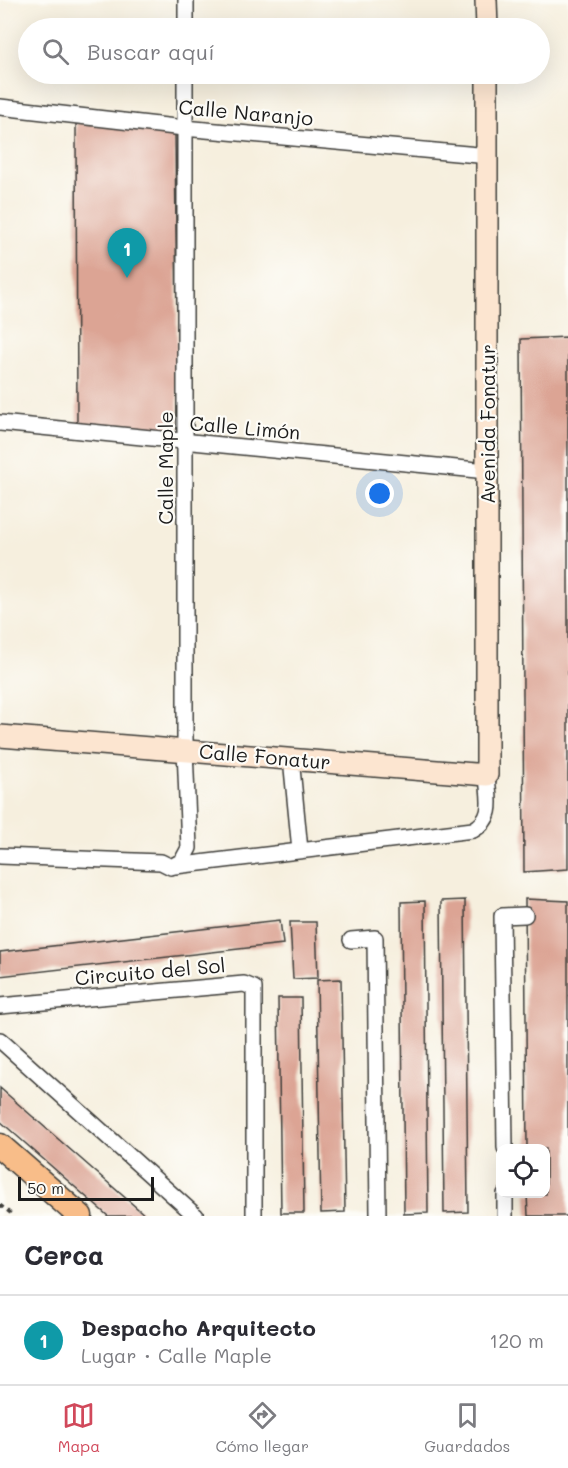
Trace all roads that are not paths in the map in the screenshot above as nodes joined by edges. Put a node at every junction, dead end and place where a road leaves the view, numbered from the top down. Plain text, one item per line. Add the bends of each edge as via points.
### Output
1 (186, 0) edge
2 (486, 0) edge
3 (186, 18) edge
4 (487, 18) edge
5 (185, 84) edge
6 (488, 84) edge
7 (0, 107) edge
8 (184, 128) junction
9 (489, 156) junction
10 (0, 423) edge
11 (186, 442) junction
12 (487, 471) junction
13 (0, 736) edge
14 (185, 749) junction
15 (291, 758) junction
16 (487, 775) junction
17 (300, 850) junction
18 (0, 856) edge
19 (177, 864) junction
20 (525, 915) dead end
21 (351, 940) dead end
22 (0, 1006) edge
23 (0, 1040) edge
24 (504, 1144) edge
25 (0, 1146) edge
26 (505, 1198) edge
27 (80, 1216) edge
28 (196, 1216) edge
29 (254, 1216) edge
30 (378, 1216) edge
31 (505, 1216) edge

1 - 3 street
2 - 4 main road
5 - 8 street, Calle Maple
6 - 9 main road, Avenida Fonatur
7 - 8 street, Calle Naranjo
8 - 9 street, Calle Naranjo
8 - 11 street, Calle Maple
9 - 12 main road, Avenida Fonatur
10 - 11 street, Calle Limón
11 - 12 street, Calle Limón
11 - 14 street, Calle Maple
12 - 16 main road, Avenida Fonatur
13 - 14 main road, Calle Fonatur
14 - 15 main road, Calle Fonatur
14 - 19 street, Calle Maple via 189,848
15 - 16 main road, Calle Fonatur
15 - 17 street
16 - 17 street via 488,817 483,825 472,830
17 - 19 street
18 - 19 street
20 - 24 street via 502,916
21 - 30 street via 375,938
22 - 29 street, Circuito del Sol via 244,984 254,988
23 - 28 street
25 - 27 main road
26 - 31 street

